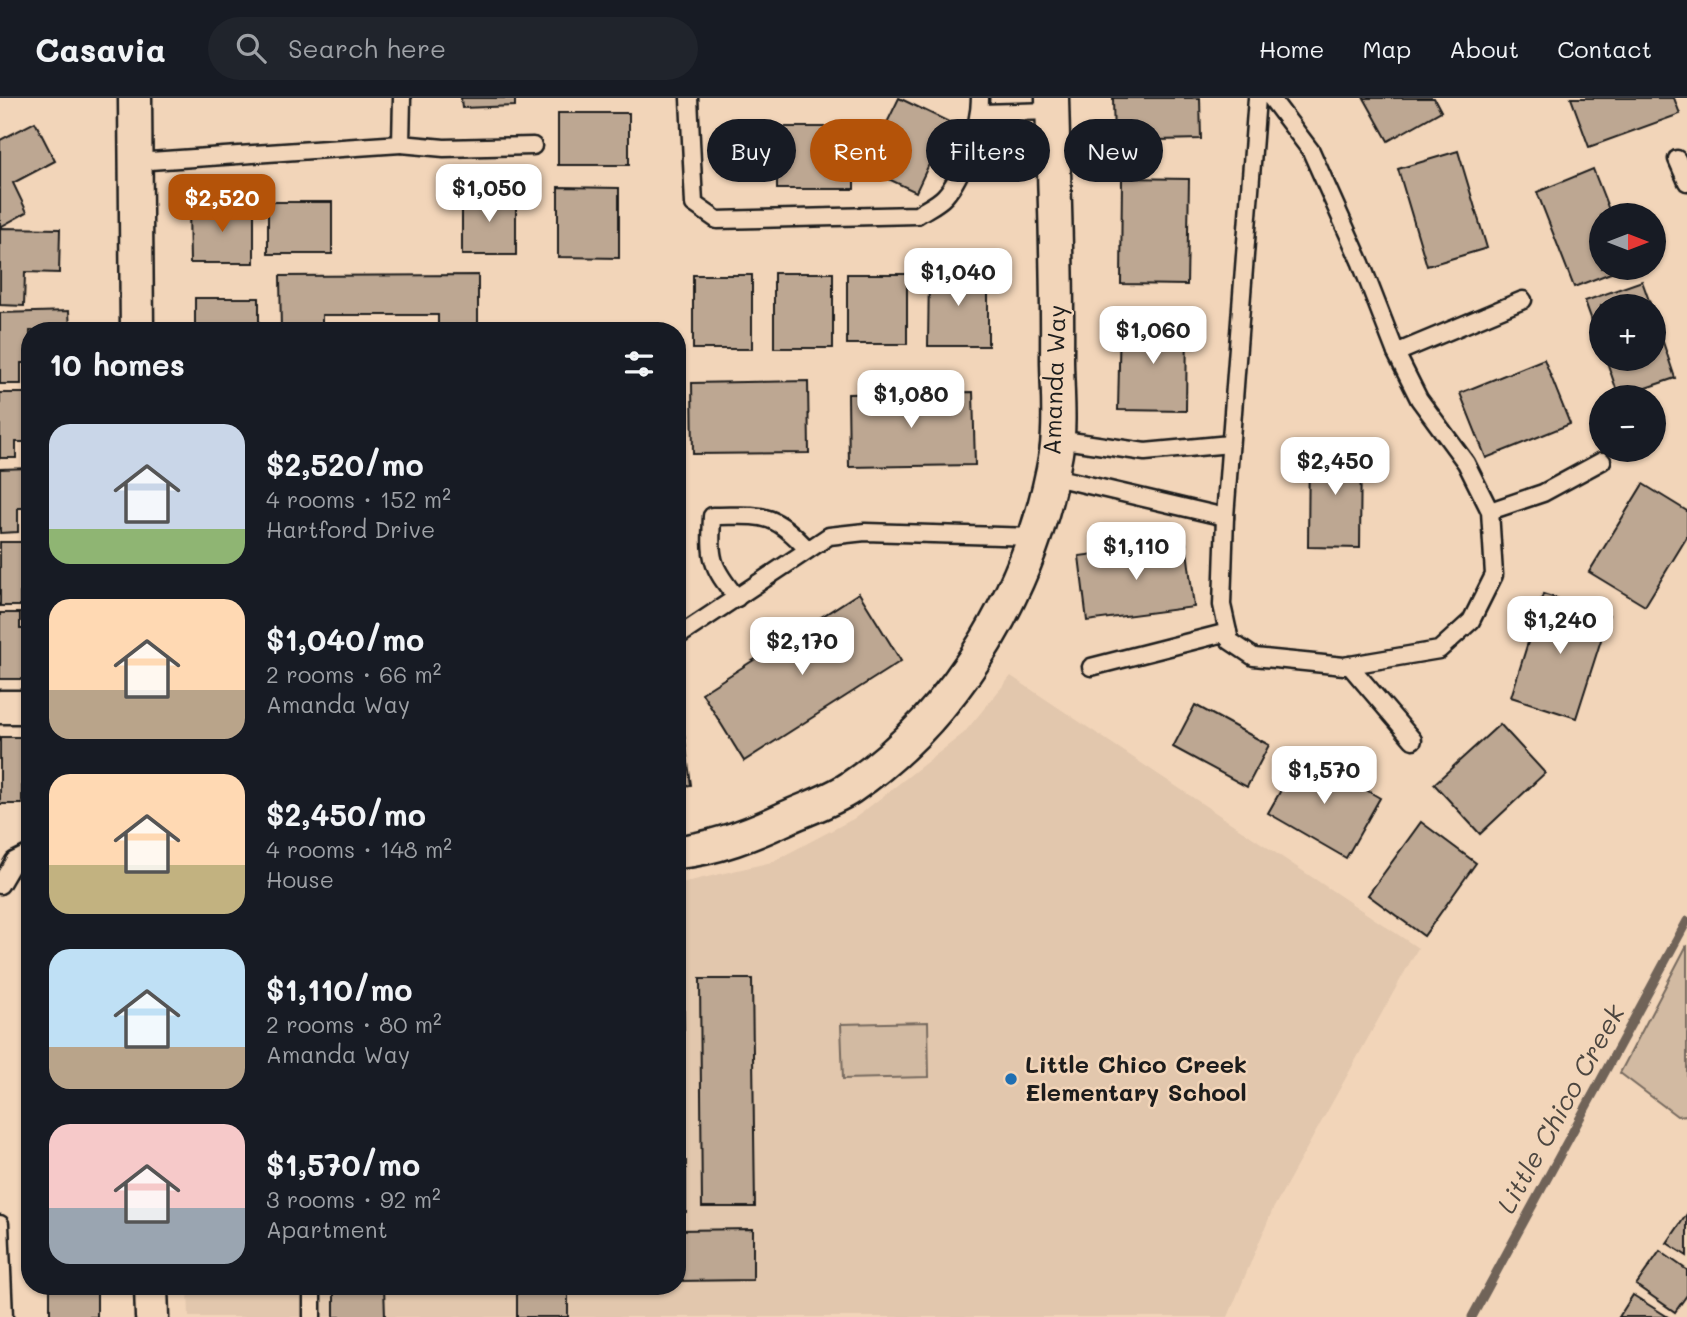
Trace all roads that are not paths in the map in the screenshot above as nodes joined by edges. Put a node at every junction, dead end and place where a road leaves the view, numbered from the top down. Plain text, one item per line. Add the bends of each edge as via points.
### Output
1 (135, 98) edge
2 (402, 98) edge
3 (689, 98) edge
4 (1257, 98) edge
5 (1271, 98) edge
6 (1052, 104) edge
7 (980, 105) edge
8 (401, 144) junction
9 (533, 146) dead end
10 (1677, 159) dead end
11 (135, 162) junction
12 (1687, 182) edge
13 (1523, 300) dead end
14 (137, 322) edge
15 (1396, 354) junction
16 (1057, 439) junction
17 (1230, 444) junction
18 (1600, 462) edge
19 (1050, 476) junction
20 (1490, 511) junction
21 (1225, 517) junction
22 (1034, 537) junction
23 (807, 549) junction
24 (737, 598) junction
25 (686, 631) edge
26 (1228, 632) junction
27 (1349, 665) junction
28 (1091, 667) dead end
29 (0, 707) edge
30 (21, 707) edge
31 (1413, 740) dead end
32 (686, 851) edge
33 (21, 858) edge
34 (0, 885) edge
35 (0, 1224) edge
36 (152, 1295) edge
37 (312, 1295) edge
38 (4, 1317) edge
39 (152, 1317) edge
40 (312, 1317) edge

1 - 11 street
2 - 8 lane
3 - 7 lane via 694,204 717,220 917,215 945,196 970,149
4 - 17 lane
5 - 15 lane via 1311,151
6 - 7 lane
6 - 16 street, Amanda Way
8 - 9 lane
8 - 11 lane
10 - 12 lane
11 - 14 street
13 - 15 lane
15 - 20 lane
16 - 17 lane via 1145,452
16 - 19 street, Amanda Way
17 - 21 lane
18 - 20 lane via 1543,493
19 - 21 lane
19 - 22 street, Amanda Way
20 - 27 lane via 1494,575 1471,621 1438,650
21 - 26 lane via 1222,605
22 - 23 lane via 845,533
22 - 32 street, Amanda Way via 983,646 940,704 895,750 849,789 761,829
23 - 24 lane
23 - 24 lane via 786,525 762,516 712,516 715,572
24 - 25 lane
26 - 27 lane via 1230,641 1254,657
26 - 28 lane
27 - 31 lane
29 - 30 street
33 - 34 lane
35 - 38 lane
36 - 39 street
37 - 40 lane

